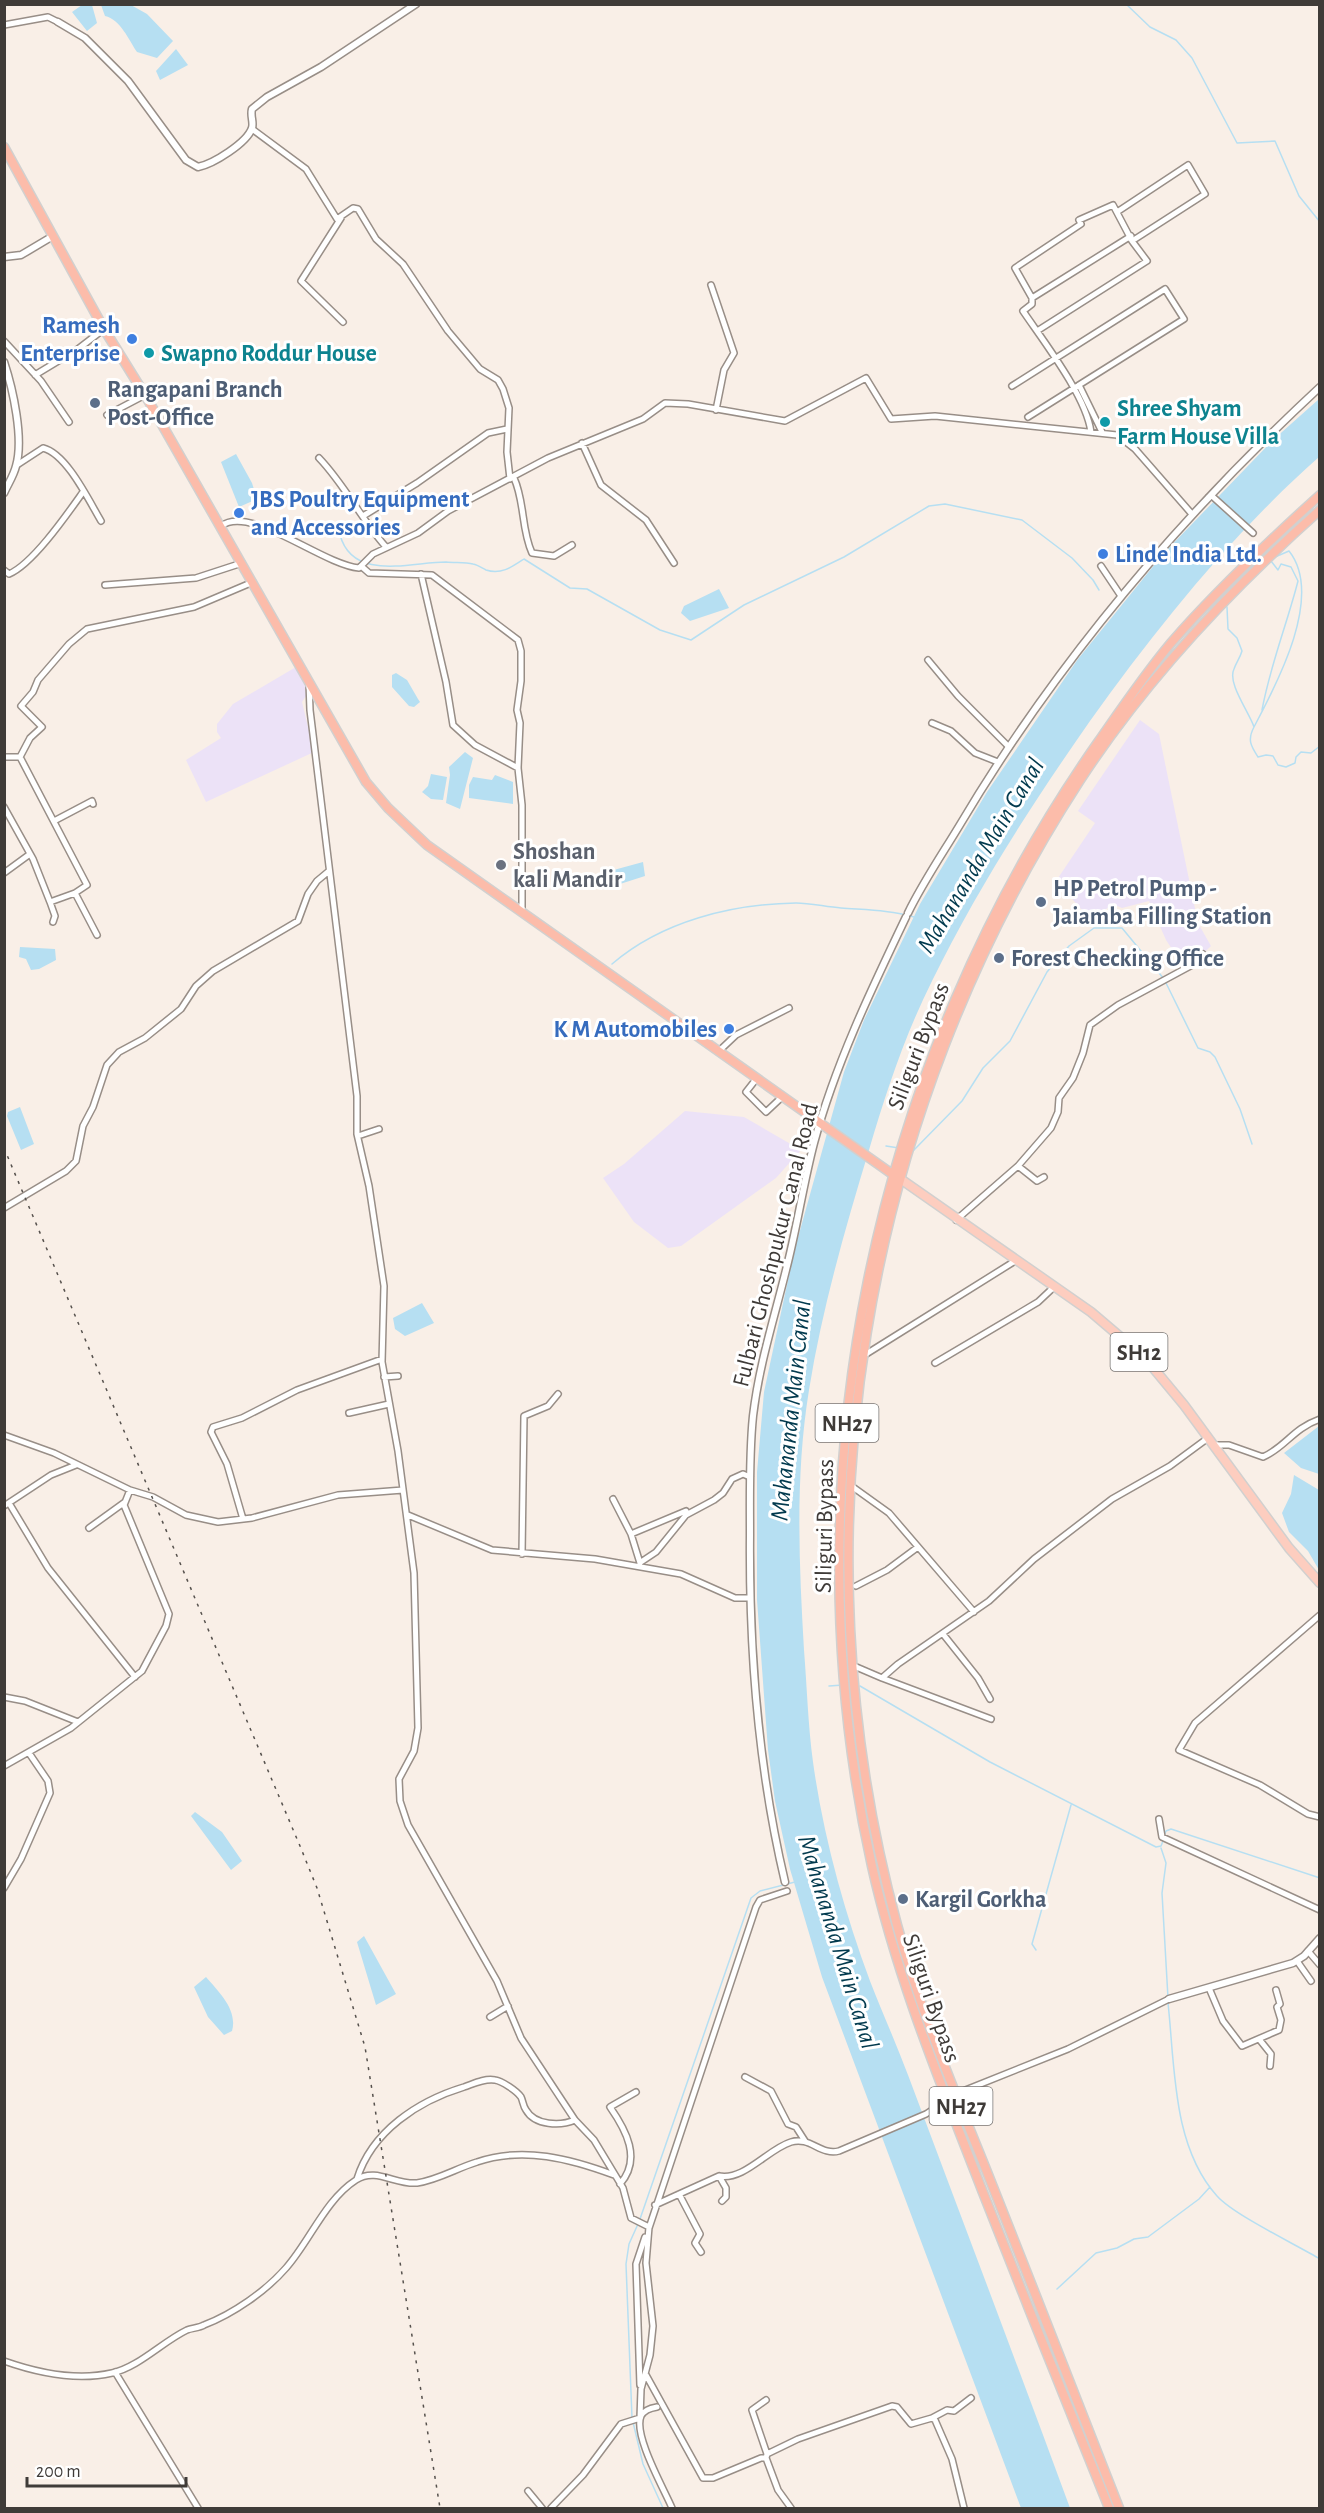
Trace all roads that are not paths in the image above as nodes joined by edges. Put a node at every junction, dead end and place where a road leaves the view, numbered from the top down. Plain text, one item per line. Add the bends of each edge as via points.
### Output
1 (416, 4) edge
2 (58, 22) joint
3 (4, 25) edge
4 (252, 129) junction
5 (4, 147) edge
6 (1117, 213) junction
7 (341, 218) junction
8 (53, 236) junction
9 (1132, 239) junction
10 (4, 257) edge
11 (711, 285) dead end
12 (1032, 298) junction
13 (343, 322) dead end
14 (104, 329) junction
15 (1037, 331) junction
16 (4, 341) edge
17 (1054, 360) junction
18 (4, 362) edge
19 (35, 375) junction
20 (1012, 386) dead end
21 (1076, 387) junction
22 (1320, 387) edge
23 (145, 395) junction
24 (716, 410) junction
25 (107, 415) dead end
26 (1028, 417) dead end
27 (69, 422) dead end
28 (507, 429) junction
29 (1091, 432) junction
30 (1102, 432) junction
31 (582, 443) junction
32 (319, 458) dead end
33 (17, 465) junction
34 (512, 479) junction
35 (83, 492) junction
36 (4, 493) edge
37 (1320, 495) edge
38 (1210, 497) junction
39 (1320, 510) edge
40 (1191, 513) junction
41 (363, 516) junction
42 (101, 521) dead end
43 (221, 526) junction
44 (1251, 532) dead end
45 (572, 545) dead end
46 (386, 547) junction
47 (242, 563) junction
48 (674, 563) dead end
49 (362, 566) junction
50 (1101, 566) dead end
51 (4, 570) edge
52 (421, 574) junction
53 (253, 582) junction
54 (105, 585) dead end
55 (1121, 596) junction
56 (1214, 604) junction
57 (928, 660) dead end
58 (309, 681) junction
59 (932, 723) dead end
60 (1009, 747) junction
61 (4, 757) edge
62 (20, 757) junction
63 (998, 762) junction
64 (518, 768) junction
65 (93, 804) dead end
66 (4, 807) edge
67 (54, 821) junction
68 (30, 854) junction
69 (329, 871) junction
70 (4, 873) edge
71 (75, 892) junction
72 (50, 902) junction
73 (522, 911) junction
74 (53, 921) dead end
75 (97, 934) dead end
76 (1203, 954) dead end
77 (789, 1008) dead end
78 (719, 1051) junction
79 (757, 1078) junction
80 (782, 1097) junction
81 (822, 1125) junction
82 (379, 1129) dead end
83 (358, 1136) junction
84 (1018, 1166) junction
85 (892, 1174) junction
86 (1044, 1177) dead end
87 (902, 1180) junction
88 (4, 1208) edge
89 (956, 1220) junction
90 (1015, 1261) junction
91 (1055, 1286) junction
92 (862, 1357) junction
93 (382, 1359) junction
94 (935, 1363) dead end
95 (398, 1376) dead end
96 (384, 1377) junction
97 (558, 1394) dead end
98 (389, 1404) junction
99 (349, 1413) dead end
100 (1320, 1419) edge
101 (4, 1435) edge
102 (1211, 1442) junction
103 (76, 1465) junction
104 (750, 1477) junction
105 (849, 1484) junction
106 (130, 1490) junction
107 (403, 1490) junction
108 (613, 1499) dead end
109 (125, 1502) junction
110 (7, 1504) edge
111 (703, 1507) junction
112 (408, 1515) junction
113 (243, 1519) junction
114 (89, 1528) dead end
115 (631, 1534) junction
116 (918, 1547) junction
117 (522, 1554) junction
118 (641, 1562) junction
119 (635, 1567) junction
120 (1320, 1583) edge
121 (856, 1586) dead end
122 (750, 1598) junction
123 (974, 1612) junction
124 (1320, 1616) edge
125 (943, 1634) junction
126 (850, 1672) junction
127 (135, 1677) junction
128 (882, 1678) junction
129 (850, 1691) junction
130 (4, 1697) edge
131 (990, 1699) dead end
132 (991, 1719) dead end
133 (78, 1722) junction
134 (29, 1753) junction
135 (4, 1766) edge
136 (1320, 1817) edge
137 (1159, 1819) dead end
138 (785, 1882) dead end
139 (4, 1888) edge
140 (787, 1890) dead end
141 (1320, 1910) edge
142 (1320, 1938) edge
143 (1308, 1951) junction
144 (1297, 1961) junction
145 (1320, 1965) edge
146 (1311, 1981) dead end
147 (1209, 1988) junction
148 (1276, 1990) dead end
149 (1168, 2000) joint
150 (508, 2006) junction
151 (490, 2017) dead end
152 (1259, 2039) junction
153 (1270, 2066) dead end
154 (745, 2077) dead end
155 (636, 2092) dead end
156 (956, 2095) junction
157 (946, 2099) junction
158 (575, 2120) junction
159 (806, 2141) junction
160 (614, 2175) junction
161 (719, 2176) junction
162 (357, 2179) junction
163 (620, 2184) junction
164 (680, 2194) junction
165 (722, 2201) dead end
166 (655, 2205) junction
167 (647, 2226) junction
168 (701, 2252) dead end
169 (4, 2361) edge
170 (115, 2372) junction
171 (646, 2374) junction
172 (640, 2390) junction
173 (971, 2398) dead end
174 (766, 2400) dead end
175 (657, 2407) dead end
176 (932, 2418) junction
177 (638, 2419) junction
178 (766, 2456) junction
179 (528, 2491) dead end
180 (198, 2508) edge
181 (542, 2508) edge
182 (551, 2508) edge
183 (672, 2508) edge
184 (791, 2508) edge
185 (964, 2508) edge
186 (1108, 2508) edge
187 (1119, 2508) edge

1 - 4 street via 321,67 267,97 252,110
2 - 3 street via 48,17
2 - 4 street via 85,38 128,81 192,166 216,160
4 - 7 street via 306,168 333,214
5 - 8 highway
6 - 9 street
6 - 9 street via 1188,165 1205,194
6 - 12 street via 1113,205 1079,220 1081,225 1015,268
7 - 13 street via 301,281
7 - 28 street via 358,209 376,239 403,264 465,352 480,369 498,380 508,401
8 - 10 street via 21,255
8 - 14 highway
9 - 12 street
9 - 15 street via 1147,261
11 - 24 street via 734,353 724,370
12 - 15 street via 1032,304 1023,311
14 - 19 street
14 - 23 highway
15 - 17 street
16 - 19 street
17 - 20 street
17 - 21 street
17 - 21 street via 1165,289 1184,319
18 - 33 street via 10,378 18,439
19 - 27 street
21 - 26 street
21 - 29 street
21 - 30 street
22 - 38 street, Fulbari Ghoshpukur Canal Road via 1256,446
23 - 25 street
23 - 43 highway
24 - 29 street via 788,420 866,378 891,419 935,416
24 - 31 street via 667,402 643,419
28 - 34 street
28 - 41 street via 488,433
29 - 30 street
30 - 40 street via 1128,442
31 - 34 street
31 - 48 street via 601,485 646,520
32 - 41 street via 332,470
33 - 35 street via 43,448 50,450
33 - 36 street
34 - 45 street via 520,492 525,536 532,553 554,556
34 - 46 street
35 - 42 street
35 - 51 street via 25,562 9,574
37 - 56 highway, Siliguri Bypass / NH27 via 1222,588
38 - 40 street, Fulbari Ghoshpukur Canal Road
38 - 44 street
39 - 56 highway, NH27 via 1230,595
40 - 55 street, Fulbari Ghoshpukur Canal Road
41 - 46 street
43 - 47 highway
43 - 49 street via 234,520 257,523 315,554 349,567
46 - 49 street
47 - 53 highway
47 - 54 street via 196,578
49 - 52 street via 369,573
50 - 55 street
52 - 64 street via 453,725 475,745
52 - 64 street via 432,575 518,640
53 - 58 highway
53 - 62 street via 194,607 81,633 21,705 42,727 30,738
55 - 60 street, Fulbari Ghoshpukur Canal Road via 1052,683
56 - 85 highway, Siliguri Bypass / NH27 via 1141,681 1030,848 978,948 943,1027
56 - 87 highway, NH27 via 1083,775 988,943 925,1094
57 - 60 street
58 - 69 street
58 - 73 highway via 366,782 388,808 427,845
59 - 63 street via 951,730 975,753
60 - 63 street, Fulbari Ghoshpukur Canal Road
61 - 62 street
62 - 67 street
63 - 81 street, Fulbari Ghoshpukur Canal Road via 907,915 859,1017
64 - 73 street
65 - 67 street via 92,801
66 - 68 street
67 - 71 street via 87,885
68 - 70 street
68 - 72 street
69 - 83 street via 357,1096
69 - 88 street via 308,894 298,921 213,971 196,986 181,1009 145,1038 119,1052 107,1065 83,1126 76,1161
71 - 72 street
71 - 75 street
72 - 74 street
73 - 78 highway
76 - 84 street via 1194,964 1118,1005 1090,1025 1083,1053 1059,1098 1051,1128
77 - 78 street via 735,1035
78 - 79 highway
79 - 80 highway
79 - 80 street via 746,1092 766,1112
80 - 81 highway
81 - 85 highway
81 - 104 street, Fulbari Ghoshpukur Canal Road via 762,1358 753,1414
82 - 83 street
83 - 93 street via 384,1286
84 - 86 street via 1037,1181
84 - 89 street
85 - 87 highway
85 - 126 highway, Siliguri Bypass / NH27 via 867,1282 845,1436 841,1571
87 - 89 main road, SH12
87 - 92 highway, NH27 via 869,1311
89 - 90 main road, SH12
90 - 91 main road, SH12
90 - 92 street
91 - 94 street via 1038,1302
91 - 102 main road, SH12 via 1146,1358
92 - 105 highway, NH27
93 - 96 street
93 - 113 street via 213,1427 211,1432 227,1464
95 - 96 street
96 - 98 street
97 - 117 street via 548,1406 524,1416
98 - 99 street
98 - 107 street
100 - 102 street via 1294,1431 1263,1457
101 - 103 street
102 - 120 main road, SH12 via 1289,1548
102 - 123 street via 1103,1506
103 - 106 street
103 - 110 street via 51,1475
104 - 111 street via 743,1474 732,1479 723,1493
104 - 122 street, Fulbari Ghoshpukur Canal Road
105 - 116 street via 888,1513
105 - 126 highway, NH27
106 - 109 street
106 - 113 street via 186,1515 218,1522
107 - 112 street
107 - 113 street via 338,1495
108 - 115 street
109 - 114 street
109 - 127 street via 169,1614 142,1671
110 - 127 street via 48,1568
111 - 115 street
111 - 118 street via 686,1515 656,1552
112 - 117 street via 492,1550
112 - 150 street via 414,1573 418,1728 414,1751 399,1779 400,1801 413,1836 482,1953
115 - 118 street
116 - 121 street
116 - 123 street
117 - 119 street via 595,1559
118 - 119 street
119 - 122 street via 681,1574 735,1598
122 - 138 street, Fulbari Ghoshpukur Canal Road via 760,1739
123 - 125 street
124 - 136 street via 1195,1723 1179,1750 1260,1785
125 - 128 street
125 - 131 street
126 - 128 street
126 - 129 highway, Siliguri Bypass / NH27
127 - 133 street
128 - 132 street
129 - 156 highway, NH27 via 895,1916 933,2038
129 - 157 highway, Siliguri Bypass / NH27 via 854,1772 873,1870 907,1993
130 - 133 street
133 - 134 street
134 - 135 street
134 - 139 street via 48,1781 50,1793
137 - 141 street via 1165,1838
140 - 166 street via 760,1900 756,1907
142 - 143 street
143 - 144 street
143 - 145 street
144 - 146 street
144 - 147 street
147 - 149 street
147 - 152 street via 1238,2045
148 - 152 street via 1281,2026
149 - 156 street via 1068,2049
150 - 151 street
150 - 158 street via 521,2038
152 - 153 street via 1271,2054
154 - 159 street via 771,2091 788,2124 796,2127
155 - 163 street via 610,2107 632,2150 628,2175
156 - 157 street
156 - 187 highway, NH27
157 - 159 street via 926,2114 832,2153
157 - 186 highway, Siliguri Bypass / NH27
158 - 160 street via 594,2140
158 - 162 street via 565,2124 542,2121 526,2111 518,2092 502,2082 483,2080 424,2101 408,2112 371,2148
159 - 161 street via 785,2144 739,2172
160 - 162 street via 577,2161 506,2155 417,2182 397,2182 374,2174
160 - 163 street
161 - 164 street
161 - 165 street via 726,2188
162 - 170 street via 327,2211 285,2269 258,2293
163 - 167 street via 633,2220
164 - 166 street
164 - 168 street via 700,2234 695,2243
166 - 167 street
167 - 171 street via 646,2263 653,2325
167 - 172 street via 636,2264
169 - 170 street via 55,2374
170 - 180 street
171 - 172 street
171 - 178 street via 703,2478 713,2478
172 - 177 street
173 - 176 street
174 - 178 street via 752,2410
175 - 177 street via 646,2410
176 - 178 street via 911,2424 897,2407 887,2406 798,2439
176 - 185 street via 952,2459
177 - 182 street via 624,2422 583,2475
177 - 183 street via 644,2445
178 - 184 street via 778,2490
179 - 181 street

